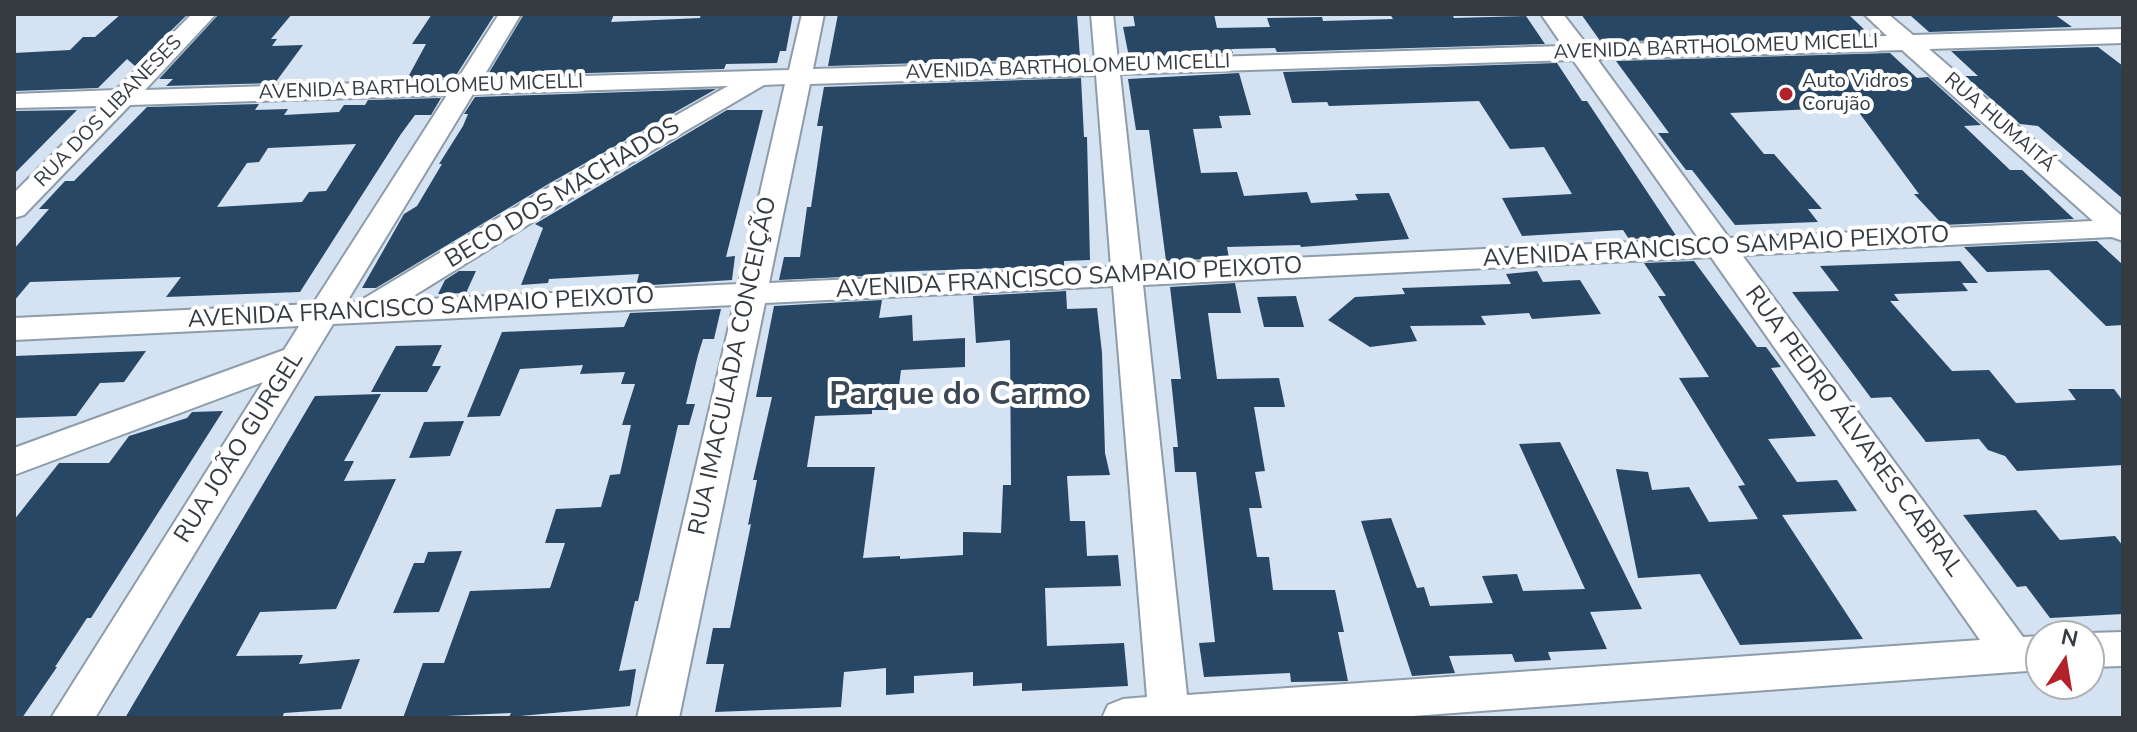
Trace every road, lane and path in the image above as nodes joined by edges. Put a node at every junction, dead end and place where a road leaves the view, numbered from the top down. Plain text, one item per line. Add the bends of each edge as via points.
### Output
1 (205, 14) edge
2 (510, 14) edge
3 (813, 14) edge
4 (1102, 14) edge
5 (1552, 14) edge
6 (1875, 14) edge
7 (2123, 36) edge
8 (1907, 42) junction
9 (1580, 52) junction
10 (1106, 67) junction
11 (799, 76) junction
12 (762, 78) junction
13 (467, 87) junction
14 (126, 96) junction
15 (14, 101) edge
16 (14, 209) edge
17 (2121, 229) edge
18 (1720, 247) junction
19 (1128, 276) junction
20 (751, 293) junction
21 (366, 312) junction
22 (321, 314) junction
23 (14, 329) edge
24 (298, 357) junction
25 (14, 462) edge
26 (2025, 651) edge
27 (2025, 654) edge
28 (1169, 716) edge
29 (72, 718) edge
30 (658, 718) edge
31 (1123, 718) edge

1 - 14 street, RUA DOS LIBANESES
2 - 13 street, RUA JOÃO GURGEL
3 - 11 street, RUA IMACULADA CONCEIÇÃO
4 - 10 street
5 - 9 street, RUA PEDRO ÁLVARES CABRAL
6 - 8 street, RUA HUMAITÁ
7 - 8 street, AVENIDA BARTHOLOMEU MICELLI
8 - 9 street, AVENIDA BARTHOLOMEU MICELLI
8 - 17 street, RUA HUMAITÁ
9 - 10 street, AVENIDA BARTHOLOMEU MICELLI
9 - 18 street, RUA PEDRO ÁLVARES CABRAL
10 - 11 street, AVENIDA BARTHOLOMEU MICELLI
10 - 19 street
11 - 12 street, AVENIDA BARTHOLOMEU MICELLI
11 - 20 street, RUA IMACULADA CONCEIÇÃO
12 - 13 street, AVENIDA BARTHOLOMEU MICELLI
12 - 21 street, BECO DOS MACHADOS via 561,192
13 - 14 street, AVENIDA BARTHOLOMEU MICELLI
13 - 22 street, RUA JOÃO GURGEL
14 - 15 street, AVENIDA BARTHOLOMEU MICELLI
14 - 16 street, RUA DOS LIBANESES
17 - 18 street, AVENIDA FRANCISCO SAMPAIO PEIXOTO
18 - 19 street, AVENIDA FRANCISCO SAMPAIO PEIXOTO
18 - 26 street, RUA PEDRO ÁLVARES CABRAL
19 - 20 street, AVENIDA FRANCISCO SAMPAIO PEIXOTO
19 - 28 street
20 - 21 street, AVENIDA FRANCISCO SAMPAIO PEIXOTO
20 - 30 street, RUA IMACULADA CONCEIÇÃO
21 - 22 street, AVENIDA FRANCISCO SAMPAIO PEIXOTO
22 - 23 street, AVENIDA FRANCISCO SAMPAIO PEIXOTO
22 - 24 street, RUA JOÃO GURGEL
24 - 25 street
24 - 29 street, RUA JOÃO GURGEL
27 - 28 street
28 - 31 street

